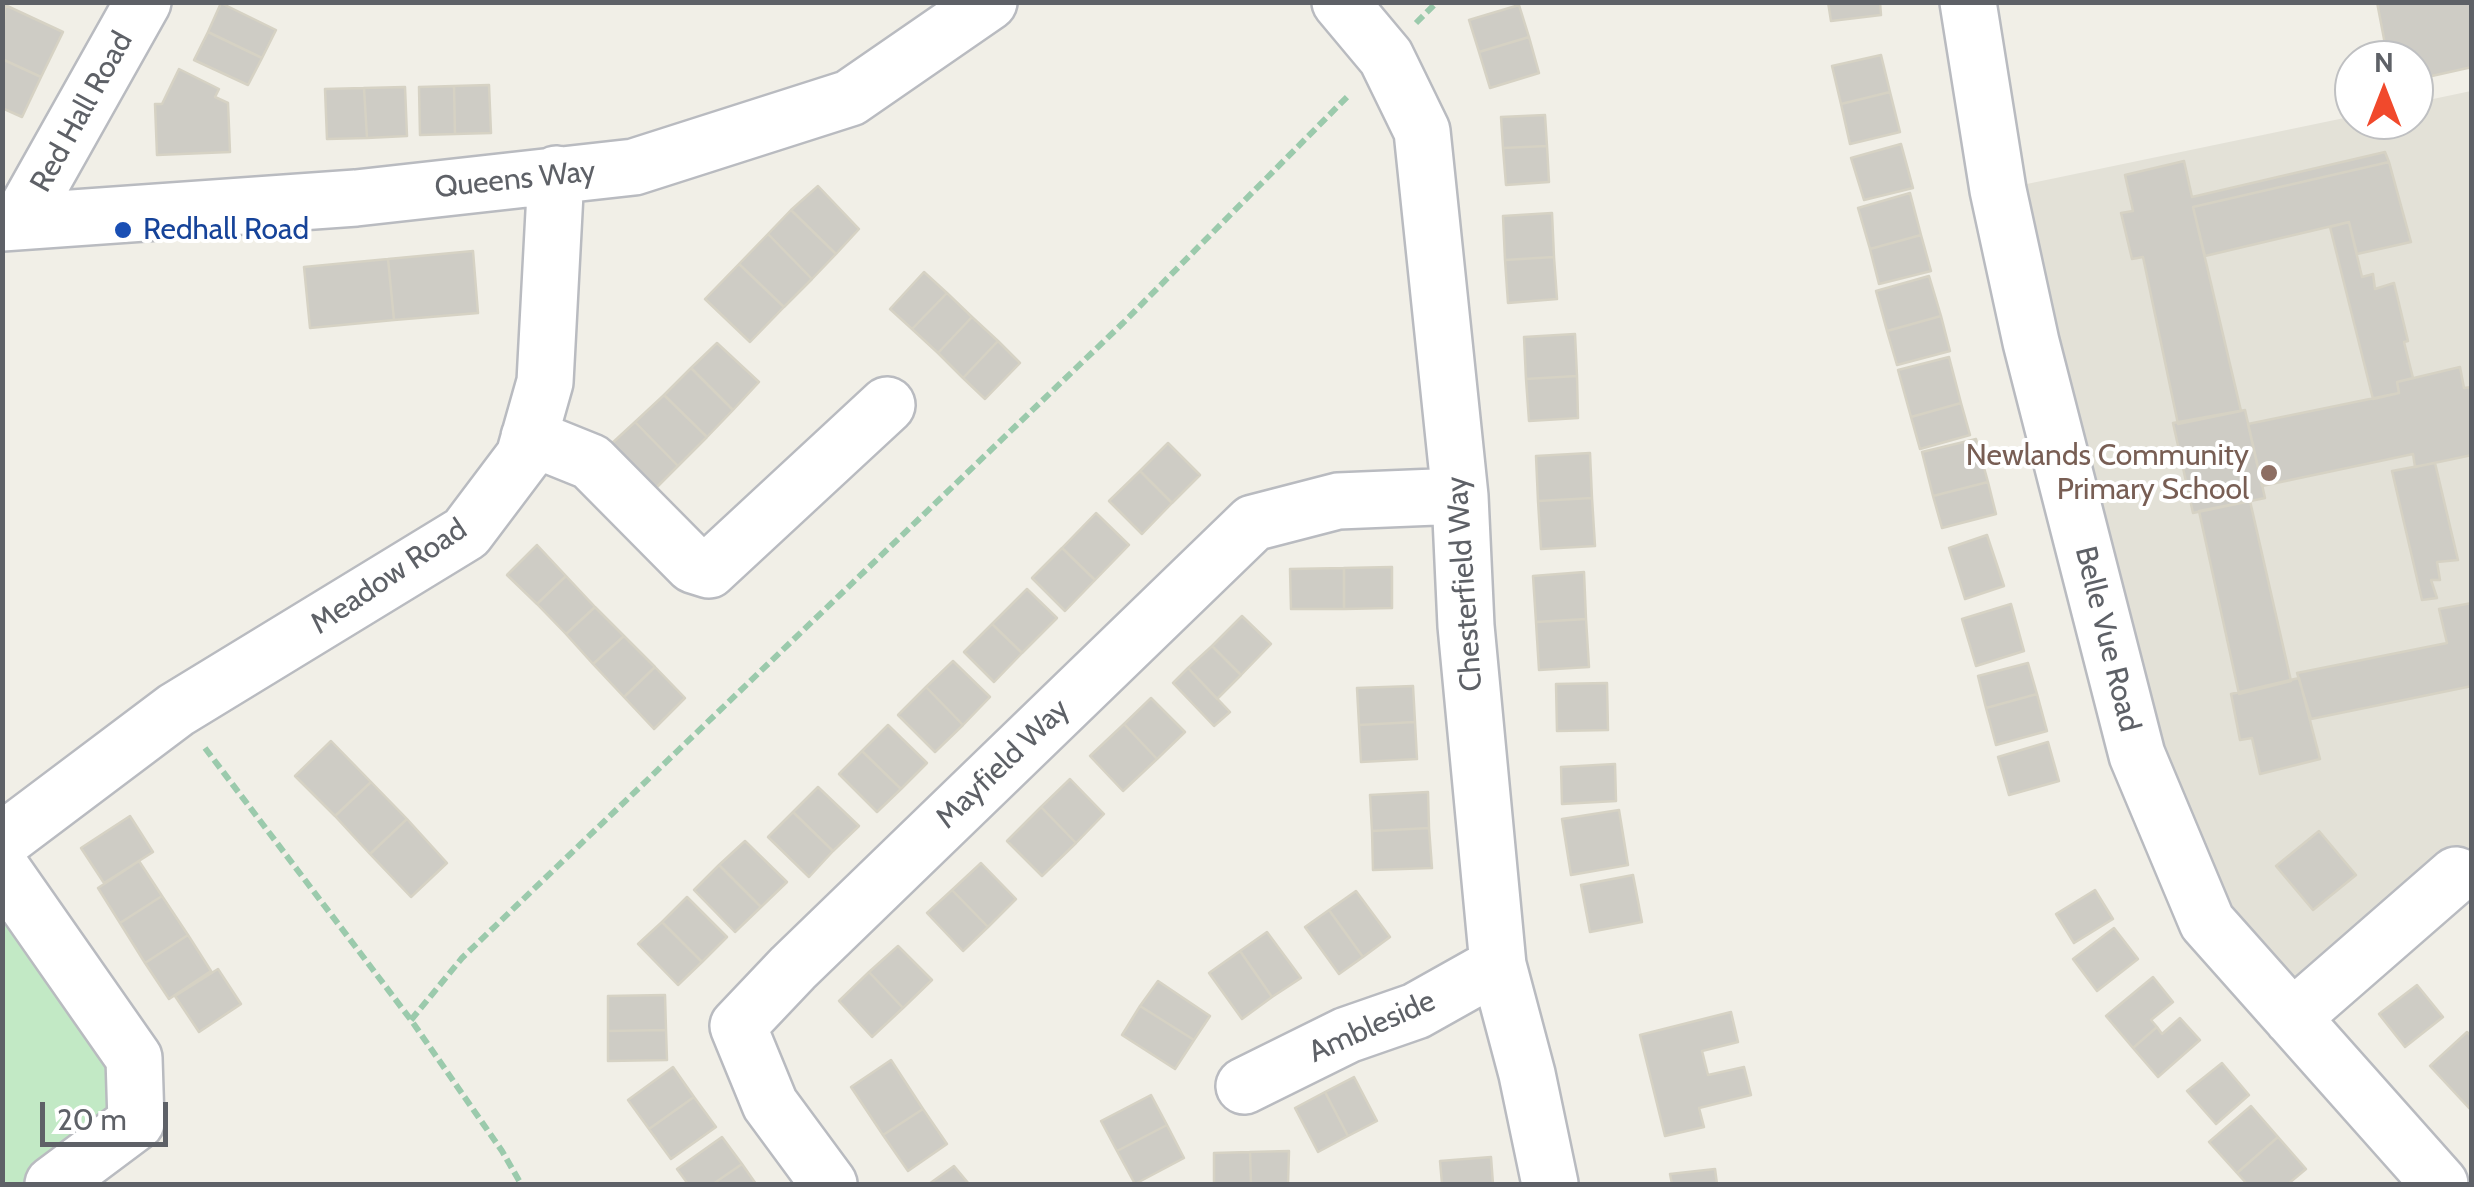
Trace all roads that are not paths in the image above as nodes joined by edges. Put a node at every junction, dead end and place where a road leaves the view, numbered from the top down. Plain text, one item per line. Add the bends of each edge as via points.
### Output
1 (143, 2) edge
2 (1340, 2) edge
3 (1968, 2) edge
4 (966, 9) edge
5 (556, 174) junction
6 (11, 222) edge
7 (887, 404) dead end
8 (529, 436) junction
9 (1460, 496) junction
10 (2, 841) edge
11 (2, 869) edge
12 (2456, 876) dead end
13 (1498, 965) junction
14 (2292, 1018) junction
15 (1244, 1086) dead end
16 (53, 1184) edge
17 (829, 1184) edge
18 (1550, 1184) edge
19 (2440, 1184) edge

1 - 6 street, Red Hall Road
2 - 9 street, Chesterfield Way via 1386,58 1422,131
3 - 14 street, Belle Vue Road via 2031,342 2137,755 2207,922
4 - 5 street, Queens Way via 850,98 634,167
5 - 6 street, Queens Way via 356,198
5 - 8 street, Meadow Road via 545,382
7 - 8 street via 709,570 693,565 591,462
8 - 10 street, Meadow Road via 524,456 466,532 176,710
9 - 13 street, Chesterfield Way
9 - 17 street, Mayfield Way via 1338,501 1254,522 738,1026 770,1104
11 - 16 street via 134,1058 136,1122
12 - 14 street
13 - 15 street, Ambleside via 1416,1011 1346,1035
13 - 18 street, Chesterfield Way
14 - 19 street, Belle Vue Road

